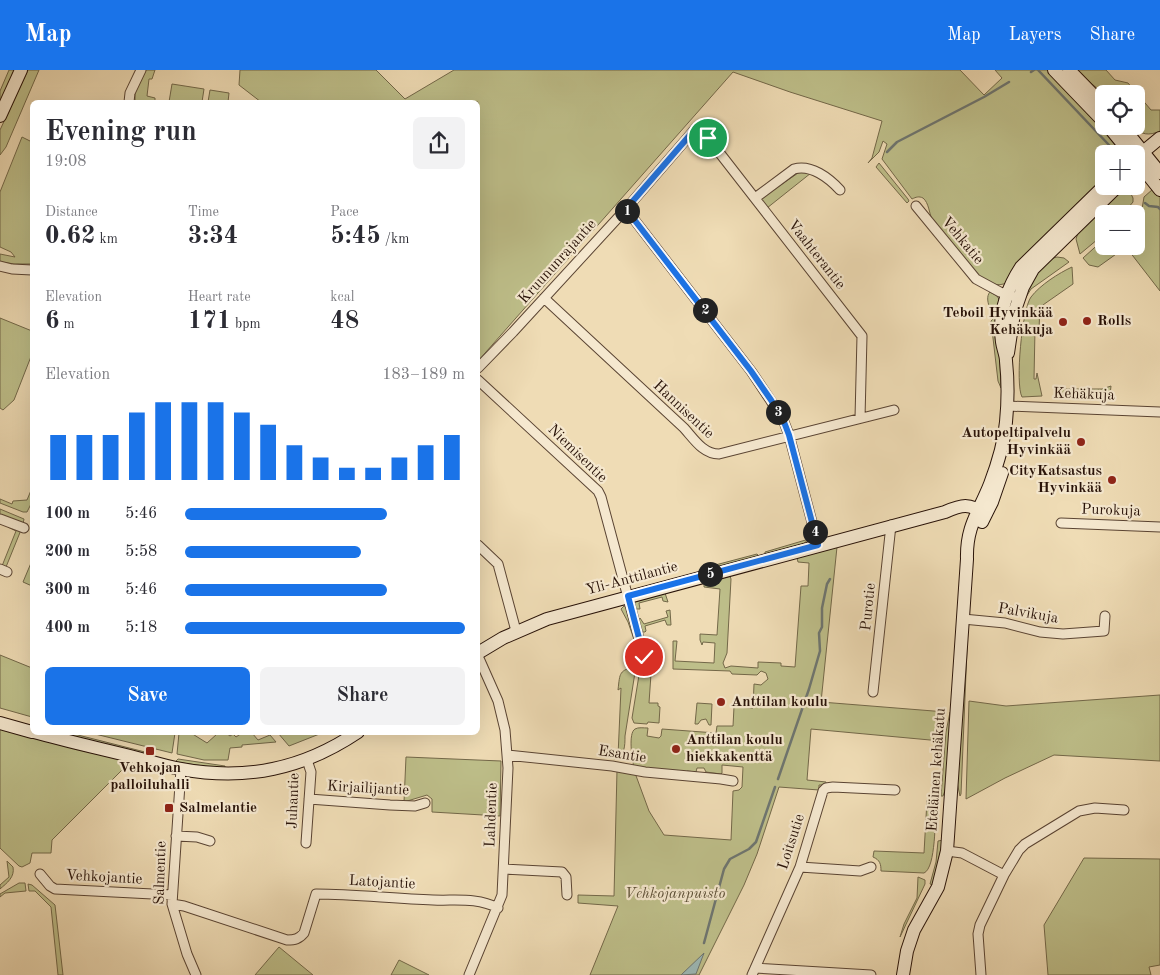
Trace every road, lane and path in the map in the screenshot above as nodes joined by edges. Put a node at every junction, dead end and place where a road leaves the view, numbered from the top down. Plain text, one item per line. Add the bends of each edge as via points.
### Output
1 (21, 70) edge
2 (141, 70) edge
3 (1054, 70) edge
4 (1069, 70) edge
5 (1095, 97) edge
6 (129, 100) edge
7 (1095, 113) edge
8 (0, 116) edge
9 (696, 128) joint
10 (1117, 135) edge
11 (1160, 138) edge
12 (1128, 145) edge
13 (1145, 156) edge
14 (1145, 161) edge
15 (1145, 164) edge
16 (1160, 173) edge
17 (840, 190) dead end
18 (1160, 190) edge
19 (1095, 195) edge
20 (1109, 195) edge
21 (755, 198) junction
22 (916, 206) dead end
23 (626, 209) junction
24 (0, 266) edge
25 (30, 270) edge
26 (1006, 294) junction
27 (544, 298) junction
28 (1019, 299) junction
29 (1006, 359) junction
30 (480, 366) edge
31 (480, 382) edge
32 (1007, 406) junction
33 (894, 410) dead end
34 (1160, 412) edge
35 (860, 418) junction
36 (789, 435) junction
37 (979, 513) junction
38 (0, 519) edge
39 (1061, 522) dead end
40 (892, 525) junction
41 (1160, 527) edge
42 (24, 528) dead end
43 (818, 545) junction
44 (480, 547) edge
45 (628, 596) junction
46 (1105, 616) dead end
47 (963, 619) junction
48 (516, 631) junction
49 (480, 653) edge
50 (644, 657) dead end
51 (480, 659) edge
52 (873, 692) dead end
53 (0, 724) edge
54 (30, 731) edge
55 (45, 735) edge
56 (353, 735) edge
57 (507, 755) junction
58 (307, 760) junction
59 (181, 769) junction
60 (733, 781) dead end
61 (894, 790) dead end
62 (309, 799) junction
63 (424, 803) dead end
64 (1124, 810) dead end
65 (176, 836) junction
66 (210, 841) dead end
67 (306, 843) dead end
68 (947, 851) junction
69 (800, 867) junction
70 (871, 867) dead end
71 (504, 869) junction
72 (40, 874) dead end
73 (1004, 875) junction
74 (567, 895) dead end
75 (172, 900) junction
76 (498, 908) junction
77 (295, 940) joint
78 (754, 971) edge
79 (836, 974) edge
80 (196, 975) edge
81 (469, 975) edge
82 (871, 975) edge
83 (903, 975) edge
84 (981, 975) edge

1 - 8 street
2 - 6 street
3 - 7 street
4 - 5 street
9 - 21 street, Vaahterantie via 708,138
9 - 23 street, Kruununrajantie
10 - 12 street
11 - 13 street
14 - 16 street
15 - 18 street
17 - 21 street via 823,174 800,167
19 - 26 street, Eteläinen kehäkatu via 1031,256
20 - 28 street, Eteläinen kehäkatu via 1033,268
21 - 35 street, Vaahterantie via 862,336
22 - 26 street, Vehkatie via 976,279
23 - 27 street, Kruununrajantie
23 - 36 street via 751,371
24 - 25 street
26 - 28 street, Vehkatie
26 - 29 street, Eteläinen kehäkatu via 1001,326
27 - 30 street, Kruununrajantie
27 - 36 street, Hannisentie via 704,450 718,454
28 - 29 street, Eteläinen kehäkatu
29 - 32 street, Eteläinen kehäkatu
31 - 45 street, Niemisentie via 598,491
32 - 34 street, Kehäkuja
32 - 37 street, Eteläinen kehäkatu via 1002,451
33 - 35 street, Hannisentie
35 - 36 street, Hannisentie
36 - 43 street
37 - 40 street, Yli-Anttilantie via 963,506
37 - 47 street, Eteläinen kehäkatu via 967,542
38 - 42 street
39 - 41 street, Purokuja
40 - 43 street, Yli-Anttilantie
40 - 52 street, Purotie
43 - 45 street, Yli-Anttilantie
44 - 48 street via 498,564
45 - 48 street, Yli-Anttilantie
45 - 50 street, Niemisentie
46 - 47 street, Palvikuja via 1104,631 1063,634
47 - 68 street, Eteläinen kehäkatu
48 - 49 street, Yli-Anttilantie
51 - 57 street, Lahdentie via 498,701
53 - 54 street
55 - 59 street
56 - 58 street
57 - 60 street, Esantie
57 - 71 street, Lahdentie
58 - 59 street via 246,774
58 - 62 street, Juhantie via 311,772
59 - 65 street, Salmentie
61 - 69 street, Loitsutie via 826,788
62 - 63 street, Kirjailijantie via 415,806
62 - 67 street, Juhantie
64 - 73 street via 1095,808 1079,811 1025,844
65 - 66 street
65 - 75 street, Salmentie
68 - 73 street via 962,853
68 - 83 street, Eteläinen kehäkatu via 938,887 914,930
69 - 70 street via 860,871
69 - 78 street, Loitsutie
71 - 74 street via 562,872 566,877
71 - 76 street, Lahdentie
72 - 75 street, Vehkojantie via 56,889
73 - 84 street via 980,925
75 - 77 street, Vehkojantie
75 - 80 street, Salmentie
76 - 77 street, Latojantie via 465,899 316,894 304,933
76 - 81 street, Lahdentie
78 - 79 street
79 - 82 street

